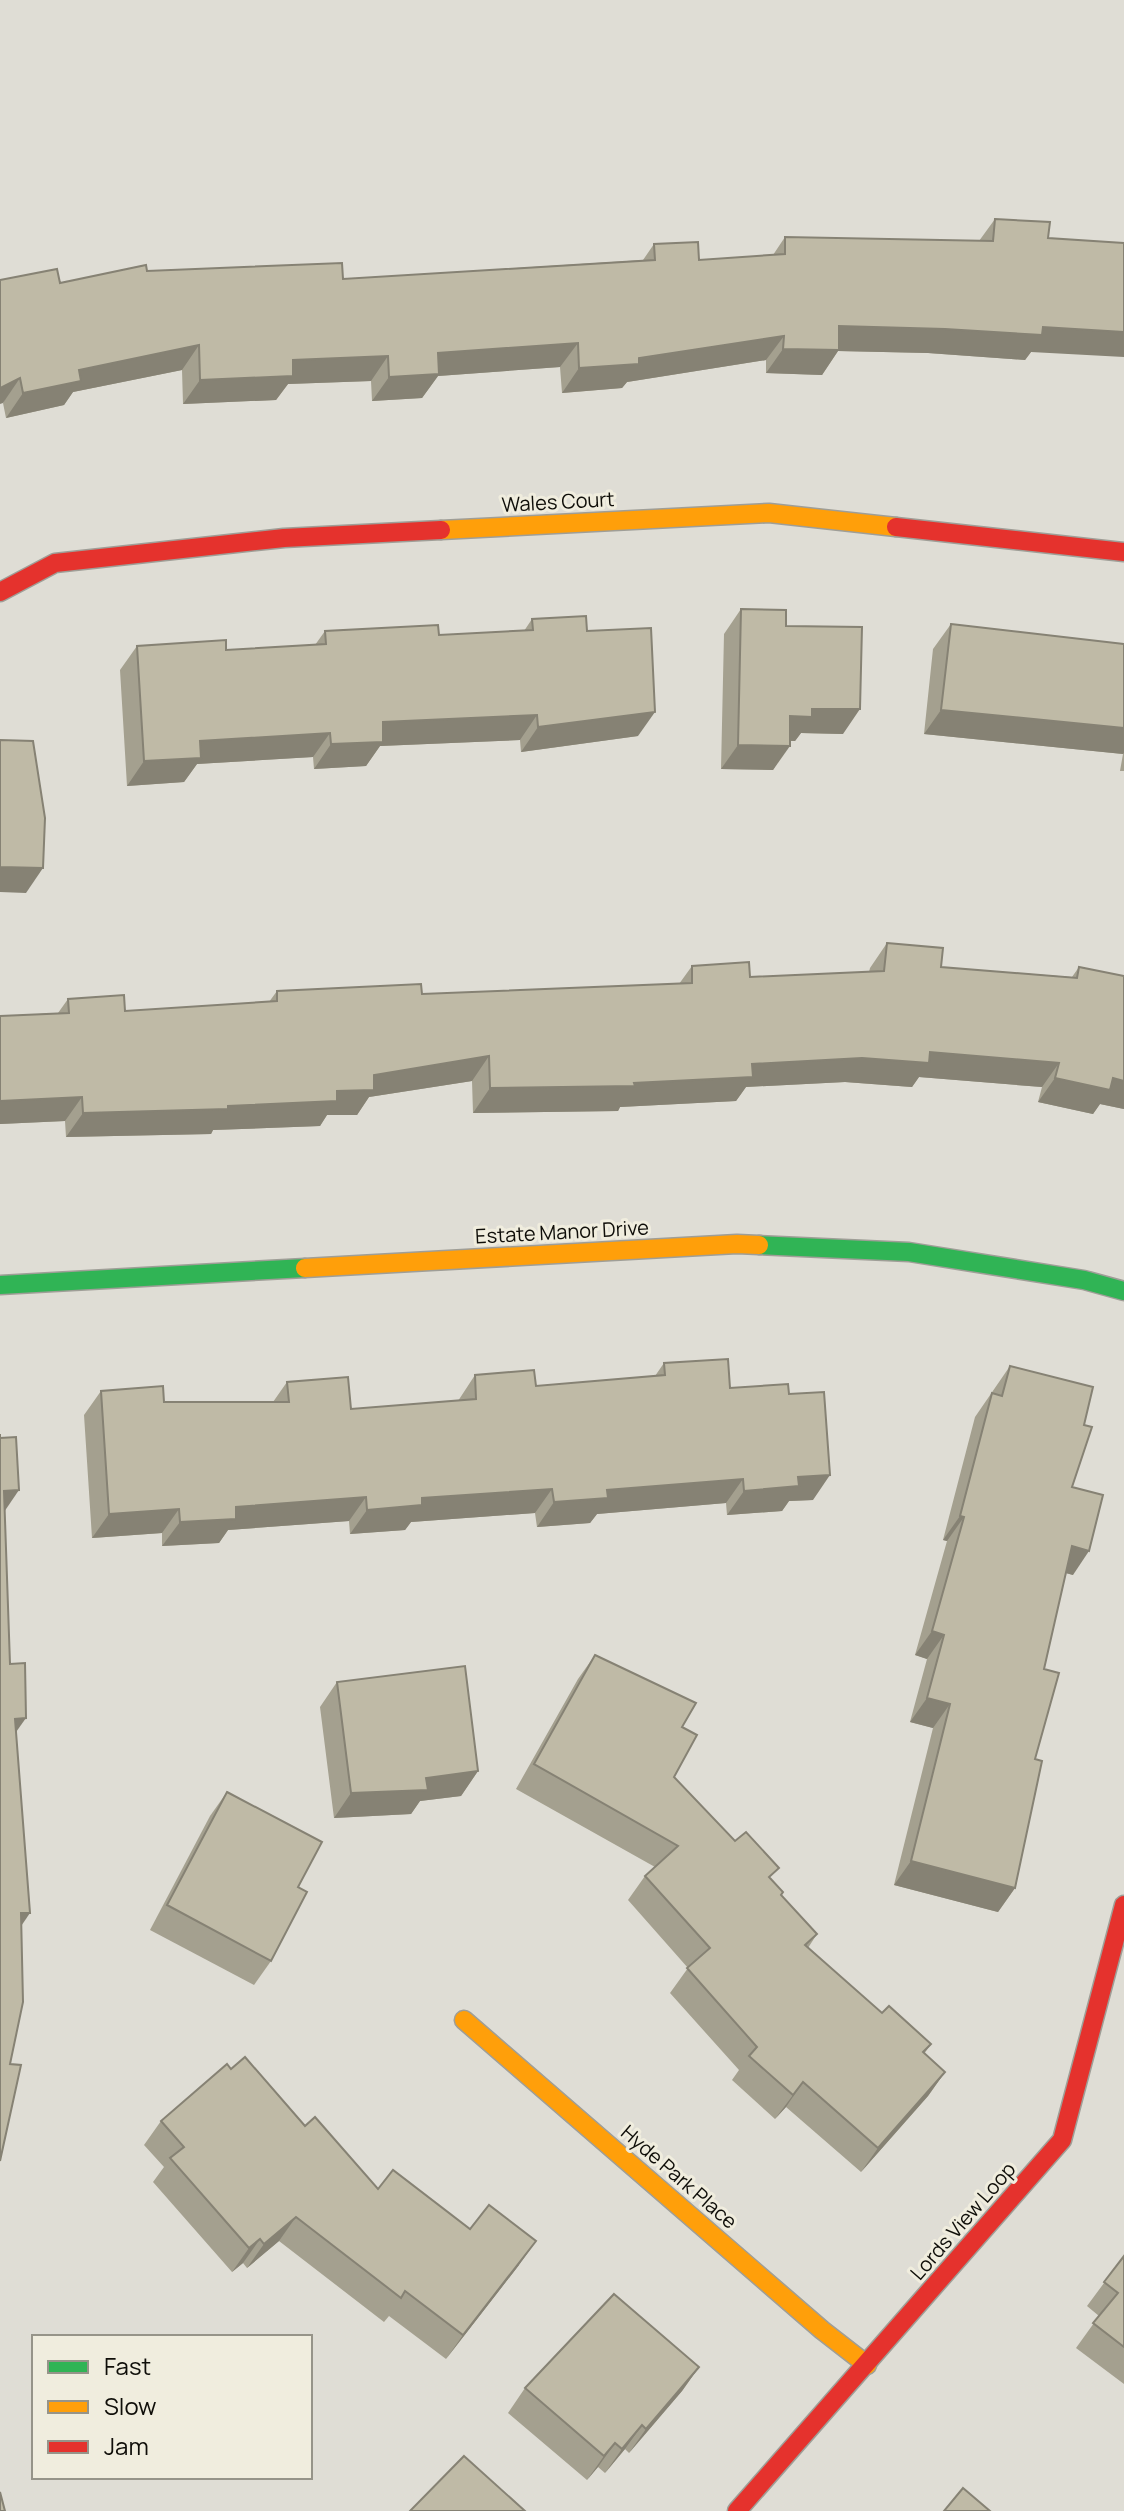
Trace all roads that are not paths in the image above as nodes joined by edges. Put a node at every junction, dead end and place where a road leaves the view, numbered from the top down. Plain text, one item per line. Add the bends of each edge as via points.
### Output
1 (1124, 552) edge
2 (0, 592) edge
3 (0, 1285) edge
4 (1124, 1291) edge
5 (1124, 1905) edge
6 (464, 2020) dead end
7 (867, 2365) junction
8 (737, 2511) edge

1 - 2 street, Wales Court via 769,513 284,538 55,563
3 - 4 street, Estate Manor Drive via 737,1244 909,1252
5 - 7 street, Lords View Loop via 1062,2140
6 - 7 street, Hyde Park Place
7 - 8 street, Lords View Loop

